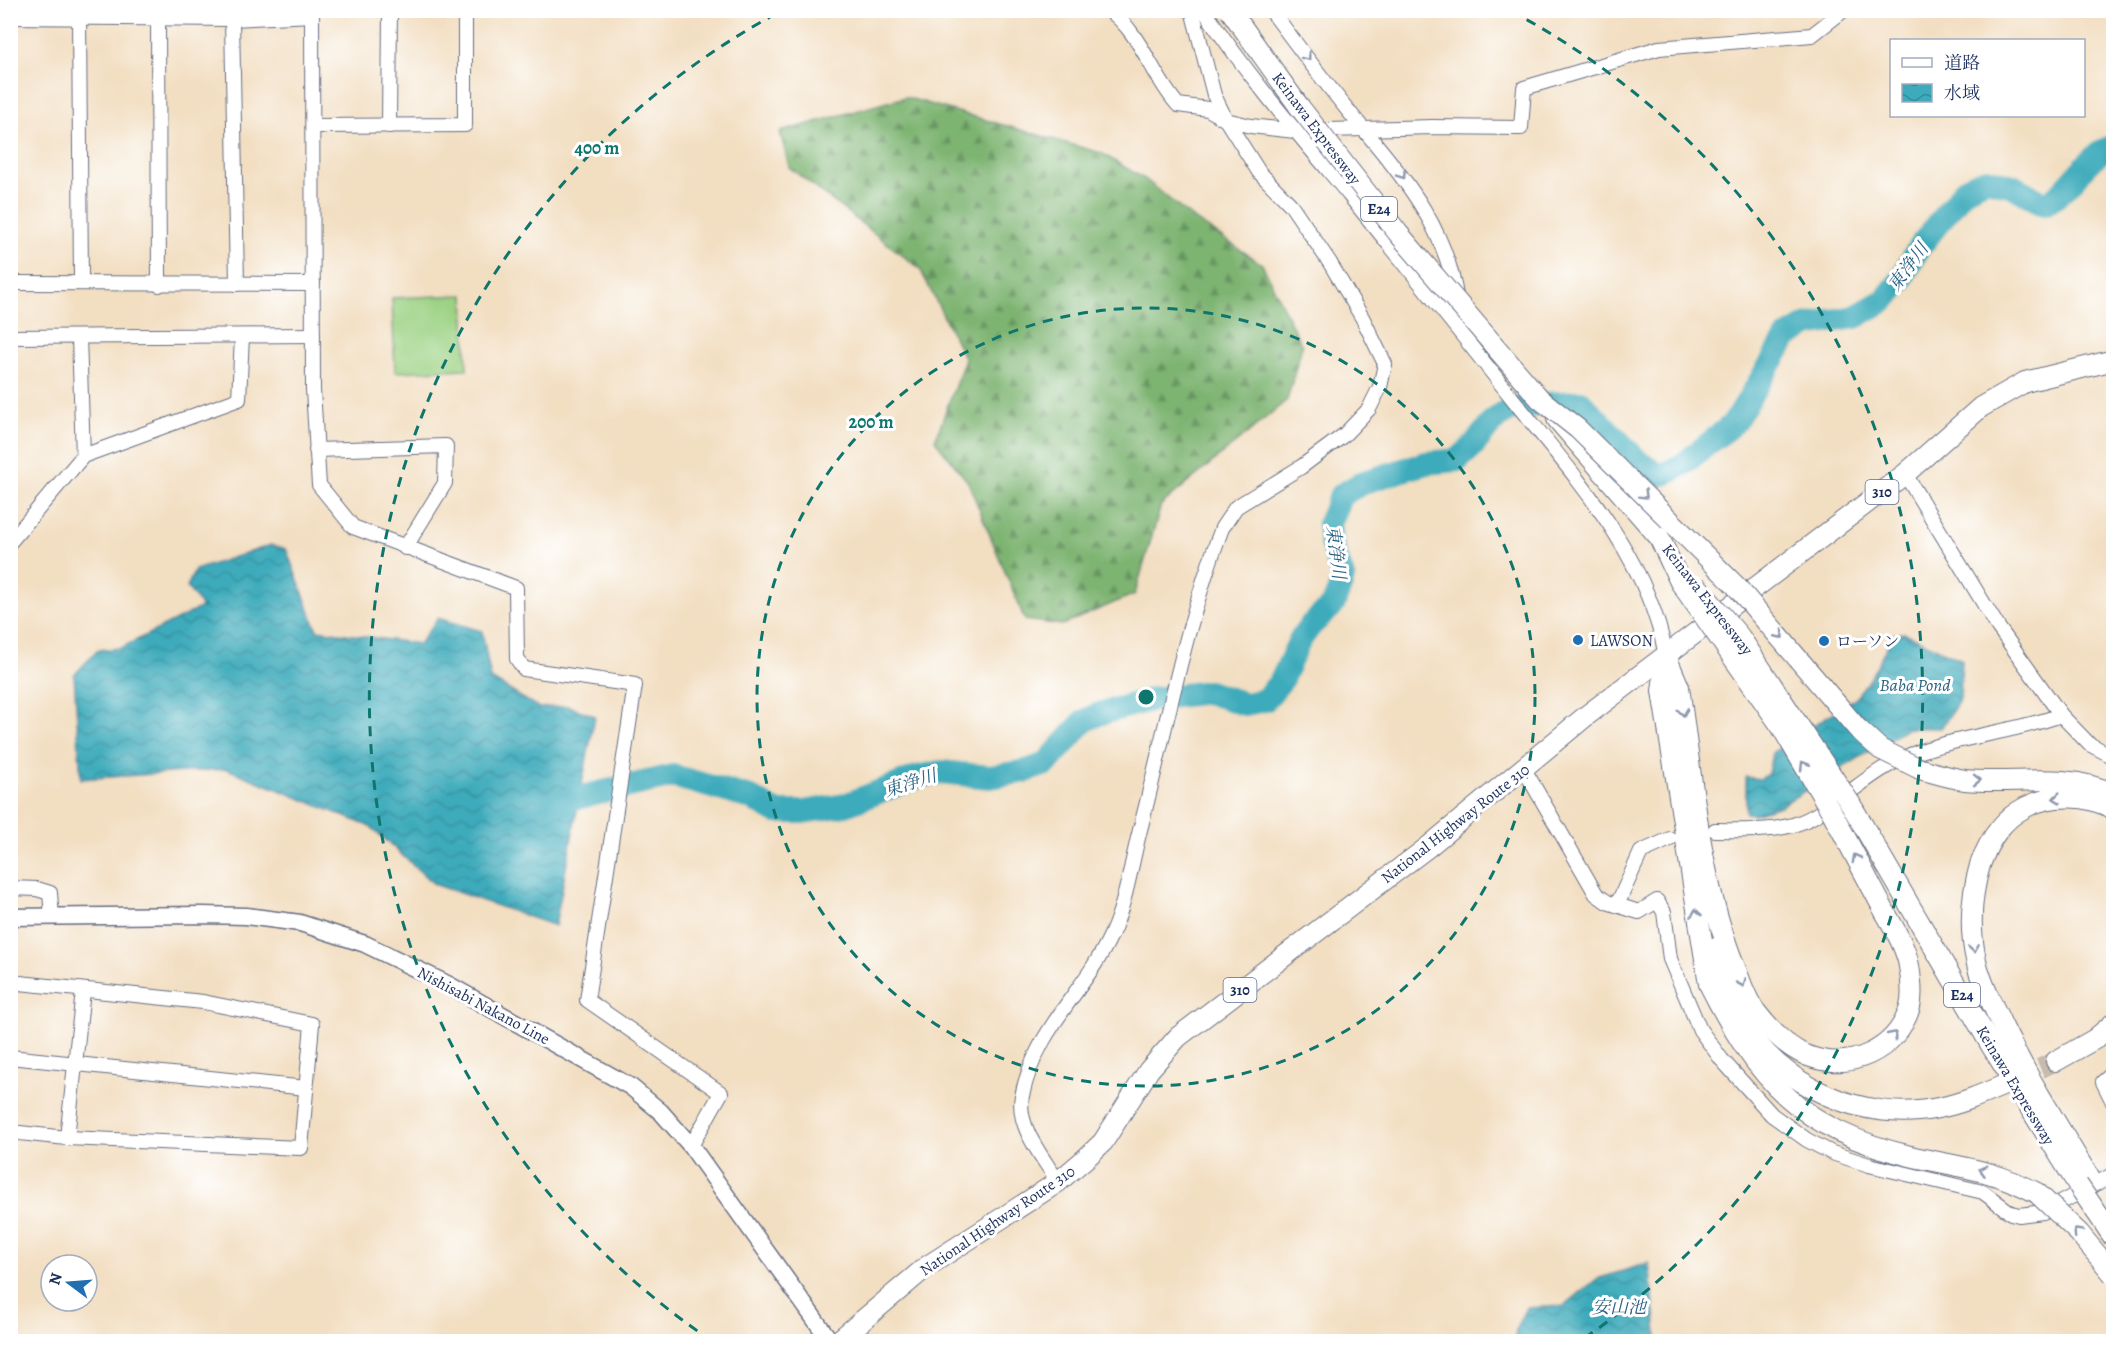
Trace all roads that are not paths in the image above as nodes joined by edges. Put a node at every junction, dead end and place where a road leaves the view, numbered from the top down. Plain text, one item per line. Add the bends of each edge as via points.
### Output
1 (390, 10) edge
2 (465, 10) edge
3 (1109, 10) edge
4 (1192, 10) edge
5 (1204, 10) edge
6 (1230, 10) edge
7 (1271, 10) edge
8 (1844, 10) edge
9 (312, 13) edge
10 (79, 16) junction
11 (10, 17) edge
12 (158, 17) junction
13 (232, 19) junction
14 (1226, 120) junction
15 (313, 126) junction
16 (389, 126) junction
17 (1295, 131) junction
18 (1365, 131) junction
19 (81, 282) junction
20 (10, 283) edge
21 (237, 284) junction
22 (313, 284) junction
23 (159, 285) junction
24 (1456, 328) junction
25 (313, 335) junction
26 (242, 336) junction
27 (79, 337) junction
28 (10, 338) edge
29 (2114, 360) edge
30 (1540, 399) junction
31 (316, 450) junction
32 (83, 456) junction
33 (1905, 474) junction
34 (1659, 537) junction
35 (10, 543) edge
36 (405, 548) junction
37 (1666, 656) junction
38 (2061, 715) junction
39 (2114, 757) edge
40 (1524, 769) junction
41 (2114, 794) edge
42 (2114, 810) edge
43 (1715, 830) dead end
44 (1670, 839) dead end
45 (10, 888) edge
46 (1709, 892) junction
47 (1617, 905) junction
48 (10, 917) edge
49 (52, 917) junction
50 (10, 982) edge
51 (83, 991) junction
52 (2114, 1023) edge
53 (2114, 1037) edge
54 (10, 1058) edge
55 (1755, 1063) junction
56 (74, 1064) junction
57 (2114, 1072) edge
58 (306, 1088) junction
59 (2114, 1104) edge
60 (10, 1132) edge
61 (67, 1138) junction
62 (691, 1146) junction
63 (2114, 1174) edge
64 (2083, 1181) junction
65 (1058, 1182) junction
66 (2114, 1232) edge
67 (2114, 1238) edge
68 (2114, 1275) edge
69 (831, 1341) edge
70 (837, 1341) edge

1 - 16 street
2 - 16 street via 465,125
3 - 14 street via 1129,28 1163,88 1178,105 1208,109
4 - 14 street via 1214,95
5 - 17 street
6 - 30 highway, Keinawa Expressway / E24, bridge via 1391,224
7 -> 18 street
8 - 18 street via 1812,35 1659,48 1524,88 1521,128
9 - 13 street
9 - 15 street
10 - 11 street
10 - 12 street
10 - 19 street
12 - 13 street
12 - 23 street
13 - 21 street
14 - 17 street
14 - 65 street via 1259,172 1291,205 1330,263 1385,364 1380,387 1363,416 1301,467 1236,507 1222,528 1176,680 1112,934 1050,1025 1030,1067 1022,1098 1025,1126
15 - 16 street
15 - 22 street
17 - 18 street
17 - 24 street
18 -> 24 street via 1389,157 1437,230 1455,282
19 - 20 street
19 - 23 street
21 - 22 street
21 - 23 street
22 - 25 street
24 - 37 street via 1613,526 1639,575 1661,630
25 - 26 street
25 - 31 street
26 - 27 street
26 - 32 street via 239,399
27 - 28 street
27 - 32 street
29 - 33 highway, National Highway Route 310 / 310 via 2025,382 1981,407
30 - 34 highway, Keinawa Expressway / E24, bridge
30 -> 41 highway, bridge via 1578,429 1728,578 1857,728 1880,749 1920,769 1967,780 2050,778
31 - 36 street via 320,485 353,527
31 - 36 street via 446,446 445,483
32 - 35 street
33 - 37 highway, National Highway Route 310 / 310
33 - 38 street via 1998,627
46 -> 34 highway, bridge via 1723,938 1755,1011 1796,1050 1826,1061 1842,1062 1878,1050 1900,1026 1910,1006 1909,963 1834,816 1781,726 1680,582
34 - 64 highway, Keinawa Expressway / E24, bridge via 1740,637 1850,803 1992,1047
36 - 62 street via 516,588 517,659 524,669 635,684 587,1000 721,1093
37 - 40 highway, National Highway Route 310 / 310
37 -> 46 highway via 1679,687
55 -> 37 highway via 1709,984 1662,691
38 - 39 street via 2089,744
38 - 43 street via 1909,755 1795,825
40 - 47 street via 1596,894
40 - 65 highway, National Highway Route 310 / 310 via 1178,1037 1149,1070 1103,1142
42 -> 64 highway via 2066,797 2039,800 2019,810 1987,844 1972,904 1976,960 1995,1009
44 - 47 street via 1641,852
45 - 49 street via 50,893
46 - 55 highway via 1713,935 1723,977 1742,1021 1796,1078 1827,1096 1864,1108 1903,1112 1937,1109 2005,1092 1942,1119 1906,1123 1870,1120 1800,1092
47 - 63 street via 1639,912 1657,901 1664,912 1670,959 1700,1030 1772,1116 1832,1153 1983,1192 2019,1215 2043,1212
48 - 49 main road, Nishisabi Nakano Line
49 - 62 main road, Nishisabi Nakano Line via 246,916 300,923 356,941 449,985 631,1087 661,1112
50 - 51 street
51 - 56 street
51 - 58 street via 202,1002 312,1024
52 - 53 highway via 2059,1067
54 - 56 street
68 -> 55 highway, bridge via 2079,1233 2037,1193 2007,1177 1911,1156 1842,1134 1784,1097
56 - 58 street
56 - 61 street
57 - 59 street via 2103,1082
58 - 61 street via 301,1148
60 - 61 street
62 - 69 main road, Nishisabi Nakano Line
64 - 66 highway via 2103,1201
64 - 67 highway, Keinawa Expressway / E24, bridge
65 - 70 highway, National Highway Route 310 / 310 via 926,1267

